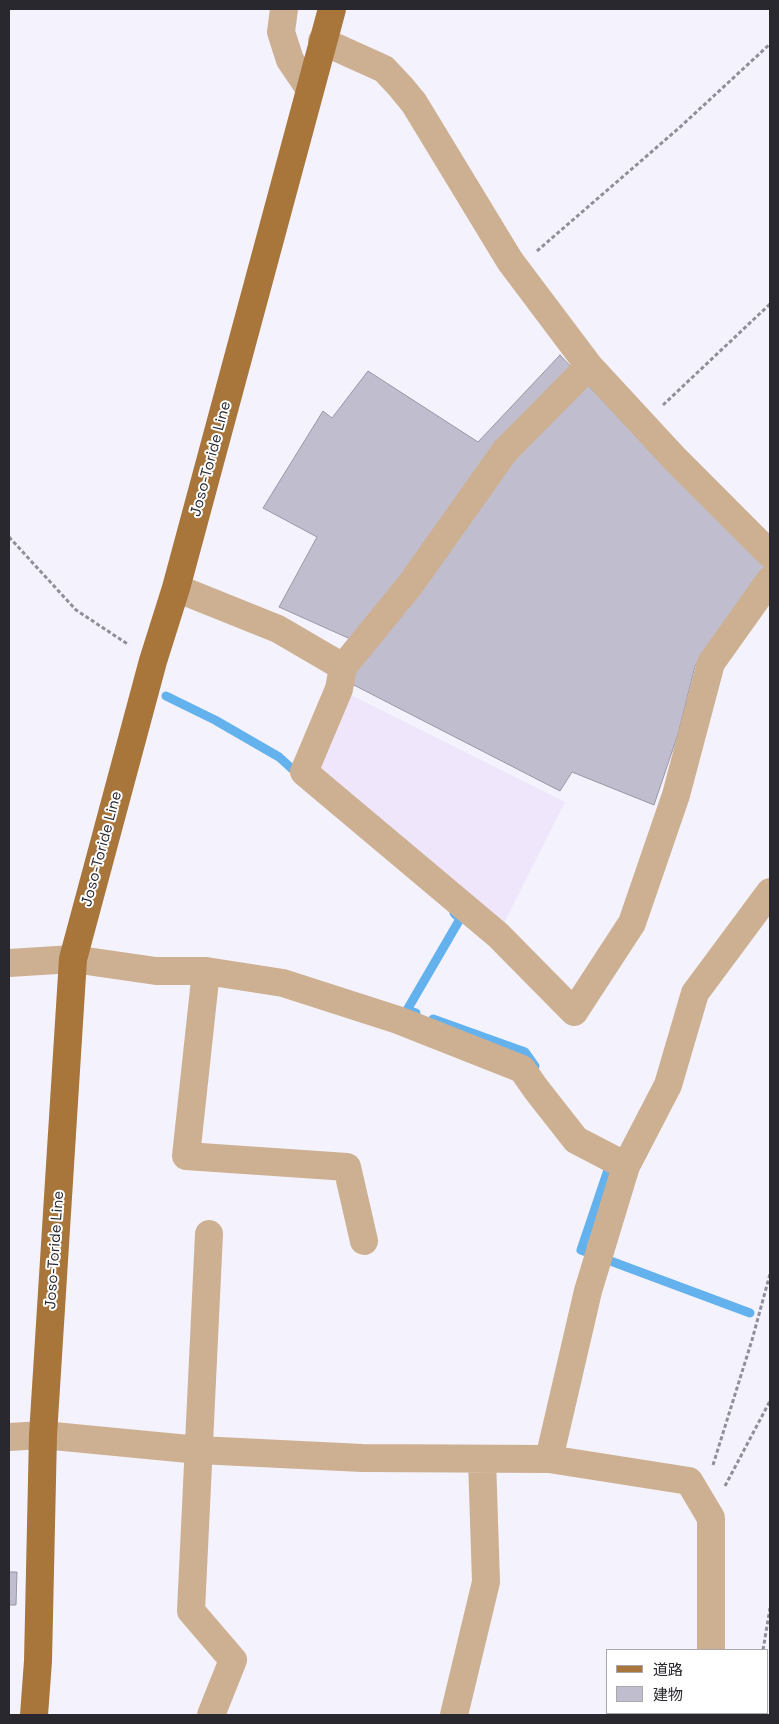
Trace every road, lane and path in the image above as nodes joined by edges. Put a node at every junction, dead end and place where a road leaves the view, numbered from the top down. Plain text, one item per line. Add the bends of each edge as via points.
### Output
1 (284, 9) edge
2 (332, 9) edge
3 (322, 42) junction
4 (770, 44) edge
5 (309, 88) junction
6 (516, 268) junction
7 (770, 304) edge
8 (589, 366) junction
9 (642, 424) junction
10 (9, 537) edge
11 (770, 554) edge
12 (770, 580) edge
13 (176, 588) junction
14 (153, 661) junction
15 (343, 667) junction
16 (770, 892) edge
17 (73, 959) junction
18 (9, 963) edge
19 (206, 971) junction
20 (626, 1166) junction
21 (209, 1234) dead end
22 (364, 1241) dead end
23 (770, 1274) edge
24 (770, 1401) edge
25 (43, 1435) junction
26 (9, 1436) edge
27 (199, 1450) junction
28 (482, 1459) junction
29 (549, 1459) junction
30 (706, 1510) junction
31 (770, 1608) edge
32 (712, 1649) edge
33 (763, 1649) edge
34 (34, 1715) edge
35 (211, 1715) edge
36 (454, 1715) edge

1 - 5 street via 281,32 290,60
2 - 3 main road, Joso-Toride Line
3 - 5 main road, Joso-Toride Line
3 - 6 street via 384,70 400,86 414,103
4 - 6 path via 680,128
5 - 13 main road, Joso-Toride Line
6 - 8 street
7 - 9 path
8 - 9 street
8 - 15 street via 505,451 410,585
9 - 11 street
10 - 14 path via 76,610
12 - 15 street via 711,663 676,795 632,923 574,1012 498,935 304,772 339,689
13 - 14 main road, Joso-Toride Line
13 - 15 street via 278,629
14 - 17 main road, Joso-Toride Line
16 - 20 street via 695,992 668,1085
17 - 18 street
17 - 19 street via 156,971
17 - 25 main road, Joso-Toride Line
19 - 20 street via 283,983 398,1020 522,1069 576,1140
19 - 22 street via 186,1156 347,1167
20 - 29 street via 588,1290
21 - 27 street
23 - 30 path
24 - 30 path via 731,1473
25 - 26 street
25 - 27 street
25 - 34 main road, Joso-Toride Line
27 - 28 street via 362,1458
27 - 35 street via 191,1611 232,1660
28 - 29 street
28 - 36 street via 486,1582
29 - 30 street via 689,1481
30 - 32 street
31 - 33 path

